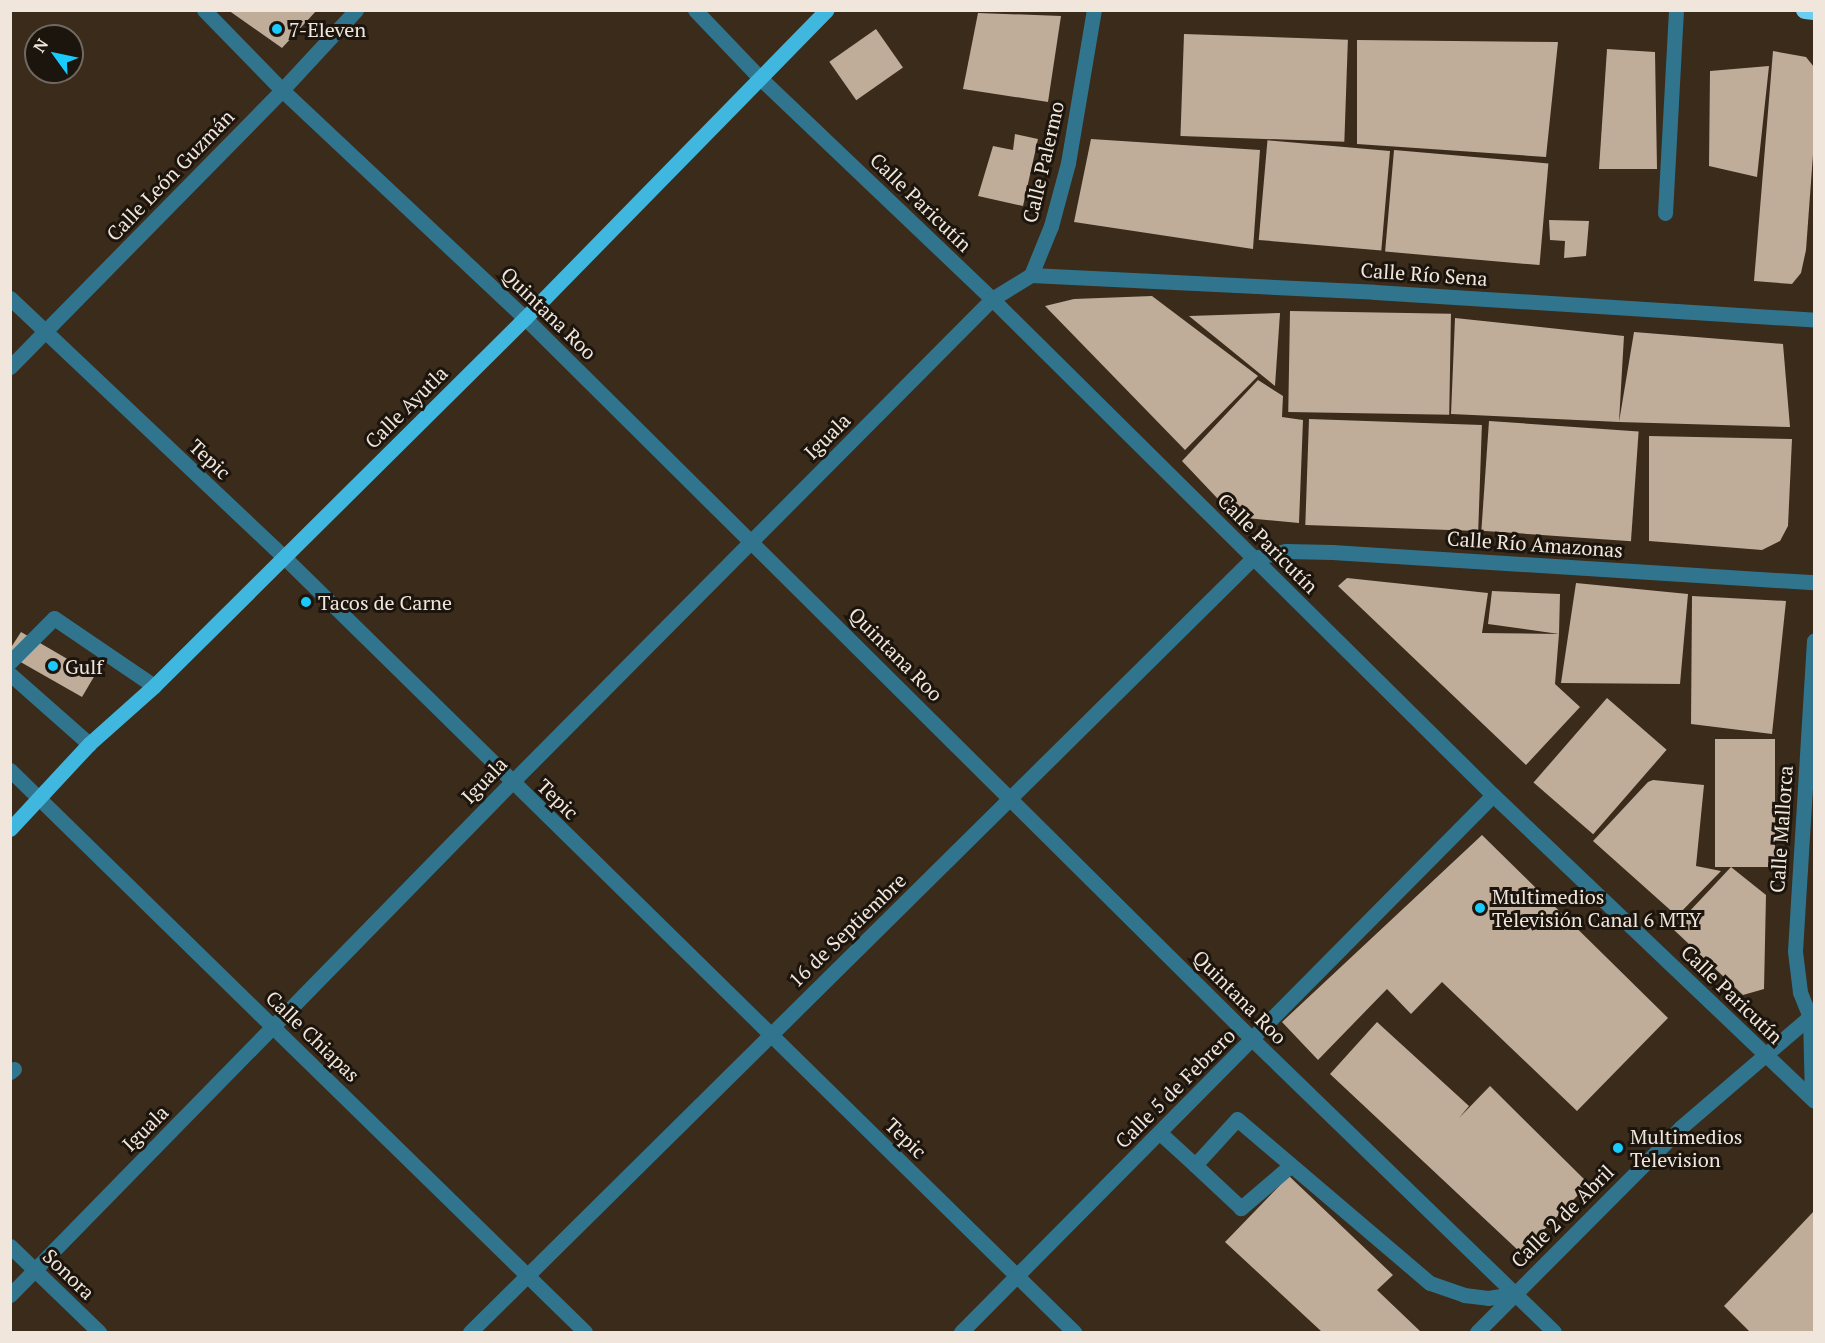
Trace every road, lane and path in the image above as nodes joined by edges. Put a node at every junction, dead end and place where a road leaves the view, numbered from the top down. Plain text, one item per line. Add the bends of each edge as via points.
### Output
1 (204, 10) edge
2 (356, 10) edge
3 (695, 10) edge
4 (827, 10) edge
5 (1094, 10) edge
6 (1676, 10) edge
7 (1805, 10) edge
8 (1815, 11) edge
9 (759, 77) junction
10 (282, 90) junction
11 (1665, 213) dead end
12 (1030, 275) junction
13 (10, 298) edge
14 (992, 299) junction
15 (525, 318) junction
16 (1815, 320) edge
17 (46, 332) junction
18 (10, 367) edge
19 (752, 542) junction
20 (284, 557) junction
21 (1253, 558) junction
22 (1815, 582) edge
23 (1815, 641) edge
24 (10, 662) edge
25 (10, 674) edge
26 (154, 686) junction
27 (89, 744) junction
28 (10, 770) edge
29 (512, 782) junction
30 (1493, 795) junction
31 (40, 799) junction
32 (1012, 799) junction
33 (10, 829) edge
34 (1812, 1015) edge
35 (274, 1027) junction
36 (769, 1035) junction
37 (1253, 1040) junction
38 (1765, 1053) junction
39 (1813, 1100) edge
40 (1160, 1133) junction
41 (1195, 1165) junction
42 (1290, 1166) junction
43 (10, 1246) edge
44 (34, 1269) junction
45 (527, 1276) junction
46 (1017, 1276) junction
47 (10, 1294) edge
48 (1514, 1294) junction
49 (99, 1332) edge
50 (470, 1332) edge
51 (585, 1332) edge
52 (961, 1332) edge
53 (1074, 1332) edge
54 (1477, 1332) edge
55 (1554, 1332) edge

1 - 10 street, Quintana Roo
2 - 10 street, Calle León Guzmán
3 - 9 street, Calle Paricutín
4 - 9 main road, Calle Ayutla
5 - 12 street, Calle Palermo via 1068,163 1051,226
6 - 11 street
7 - 8 highway
9 - 14 street, Calle Paricutín
9 - 15 main road, Calle Ayutla
10 - 15 street, Quintana Roo
10 - 17 street, Calle León Guzmán
12 - 14 street
12 - 16 street, Calle Río Sena
13 - 17 street, Tepic
14 - 19 street, Iguala
14 - 21 street, Calle Paricutín
15 - 19 street, Quintana Roo
15 - 20 main road, Calle Ayutla
17 - 18 street, Calle León Guzmán
17 - 20 street, Tepic
19 - 29 street, Iguala
19 - 32 street, Quintana Roo
20 - 26 main road, Calle Ayutla
20 - 29 street, Tepic
21 - 22 street, Calle Río Amazonas via 1286,550
21 - 30 street, Calle Paricutín
21 - 32 street, 16 de Septiembre
23 - 34 street, Calle Mallorca via 1795,951 1800,992
24 - 26 street via 54,618
25 - 27 street
26 - 27 main road, Calle Ayutla
27 - 31 main road, Calle Ayutla
28 - 31 street, Calle Chiapas
29 - 35 street, Iguala
29 - 36 street, Tepic
30 - 37 street, Calle 5 de Febrero
30 - 38 street, Calle Paricutín
31 - 33 main road, Calle Ayutla
31 - 35 street, Calle Chiapas
32 - 36 street, 16 de Septiembre
32 - 37 street, Quintana Roo
34 - 38 street, Calle 2 de Abril
34 - 39 street, Calle Mallorca
35 - 44 street, Iguala
35 - 45 street, Calle Chiapas
36 - 45 street, 16 de Septiembre
36 - 46 street, Tepic
37 - 40 street, Calle 5 de Febrero
37 - 48 street, Quintana Roo
38 - 39 street, Calle Paricutín
38 - 48 street, Calle 2 de Abril via 1680,1128
40 - 41 street
40 - 46 street, Calle 5 de Febrero
41 - 42 street via 1241,1208
41 - 42 street via 1236,1119
42 - 48 street via 1430,1283 1464,1295 1488,1298
43 - 44 street, Sonora
44 - 47 street, Iguala
44 - 49 street, Sonora
45 - 50 street, 16 de Septiembre
45 - 51 street, Calle Chiapas
46 - 52 street, Calle 5 de Febrero
46 - 53 street, Tepic
48 - 54 street, Calle 2 de Abril
48 - 55 street, Quintana Roo

